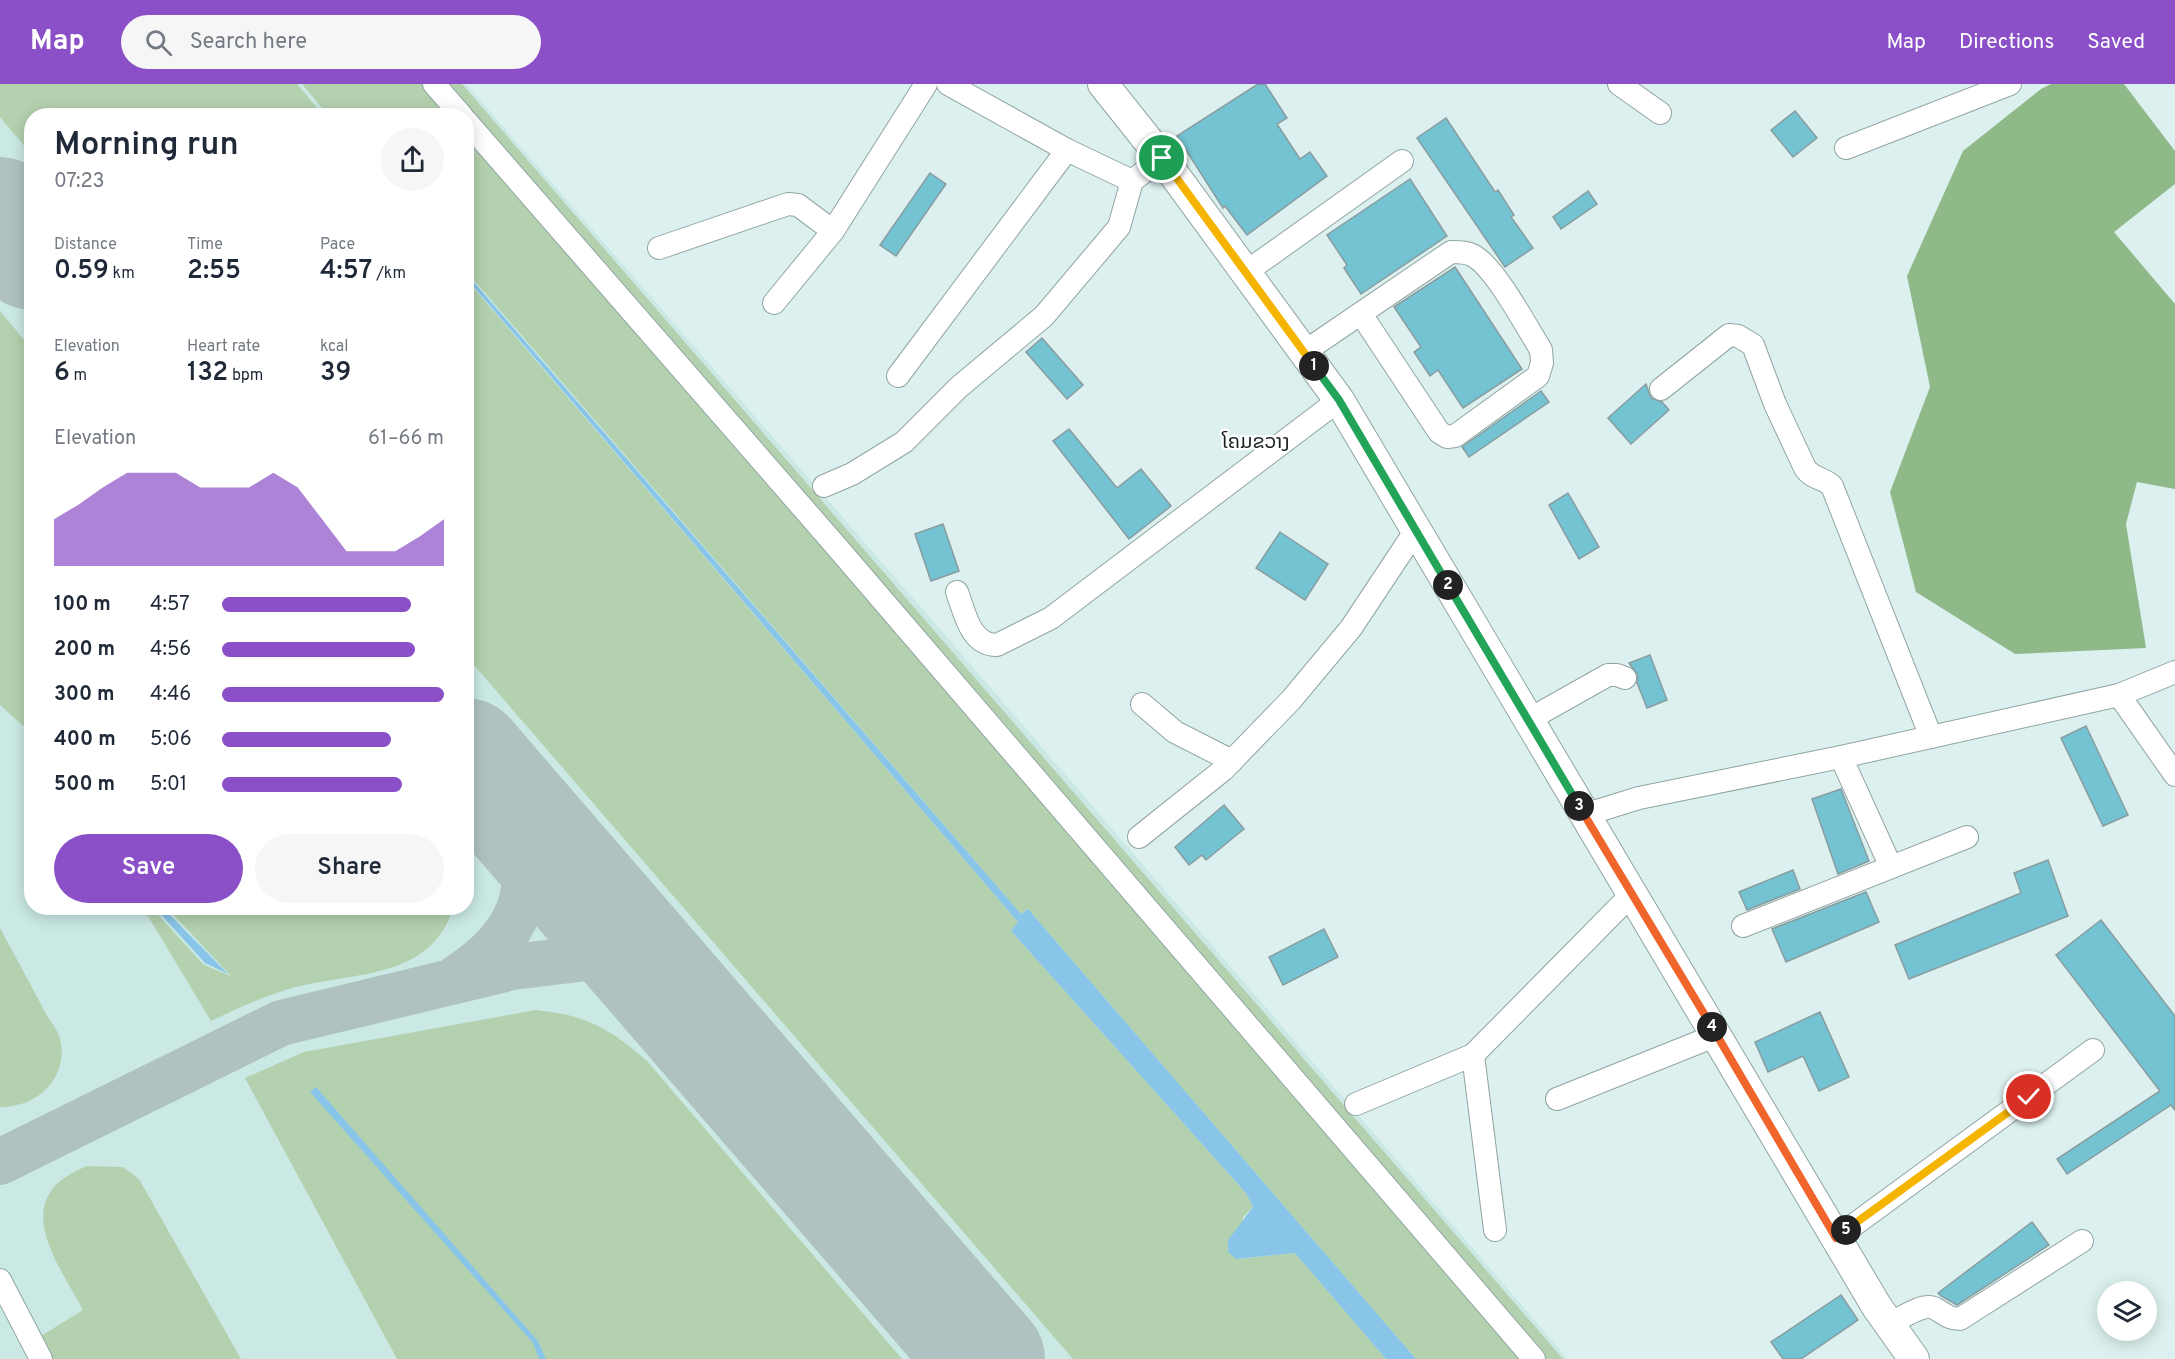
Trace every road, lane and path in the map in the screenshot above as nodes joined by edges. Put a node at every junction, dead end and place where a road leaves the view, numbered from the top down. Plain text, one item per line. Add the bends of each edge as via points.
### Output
1 (434, 84) edge
2 (926, 84) edge
3 (948, 84) edge
4 (1103, 84) edge
5 (1619, 84) edge
6 (2010, 84) edge
7 (455, 108) edge
8 (1660, 113) dead end
9 (474, 130) edge
10 (1846, 148) dead end
11 (1067, 150) junction
12 (1162, 158) junction
13 (1402, 161) dead end
14 (1132, 181) junction
15 (833, 231) junction
16 (659, 248) dead end
17 (1246, 272) junction
18 (774, 303) dead end
19 (1361, 314) junction
20 (1305, 352) junction
21 (897, 376) dead end
22 (1661, 389) dead end
23 (1339, 400) junction
24 (824, 486) dead end
25 (1416, 530) junction
26 (957, 592) dead end
27 (2175, 672) edge
28 (1625, 678) dead end
29 (2119, 695) junction
30 (1142, 704) dead end
31 (1528, 720) junction
32 (1931, 737) junction
33 (1841, 757) junction
34 (1232, 761) junction
35 (2175, 775) edge
36 (1584, 815) junction
37 (1139, 837) dead end
38 (1967, 837) dead end
39 (1891, 867) junction
40 (1633, 893) junction
41 (1743, 926) dead end
42 (1717, 1035) junction
43 (2093, 1050) dead end
44 (1473, 1055) junction
45 (1557, 1099) dead end
46 (1356, 1104) dead end
47 (1495, 1230) dead end
48 (1836, 1238) junction
49 (2082, 1241) dead end
50 (0, 1280) edge
51 (1889, 1324) junction
52 (41, 1359) edge
53 (1534, 1359) edge
54 (1914, 1359) edge

1 - 7 street
2 - 15 street
3 - 11 street
4 - 12 main road
5 - 8 street
6 - 10 street
9 - 53 street
11 - 14 street
11 - 21 street
12 - 14 street
12 - 17 main road
13 - 17 street
14 - 24 street via 1119,227 1044,316 959,387 904,442
15 - 16 street via 798,205 788,204
15 - 18 street
17 - 20 main road
19 - 19 street via 1451,252 1472,255 1486,266 1541,350 1538,376 1455,436 1448,437 1440,432
19 - 20 street
20 - 23 main road
22 - 32 street via 1729,335 1753,345 1805,468 1810,475 1832,486
23 - 25 main road
23 - 26 street via 1051,618 997,645 989,645 971,632
25 - 31 main road
25 - 34 street via 1351,628 1291,700
27 - 29 street
28 - 31 street via 1608,675
29 - 32 street
29 - 35 street
30 - 34 street via 1176,732
31 - 36 main road
32 - 33 street
33 - 36 street via 1639,798
33 - 39 street
34 - 37 street
36 - 40 main road
38 - 39 street
39 - 41 street
40 - 42 main road
40 - 44 street
42 - 45 street
42 - 48 main road
43 - 48 street
44 - 46 street
44 - 47 street
48 - 51 main road
49 - 51 street via 1960,1319 1945,1317 1926,1307
50 - 52 street
51 - 54 main road

